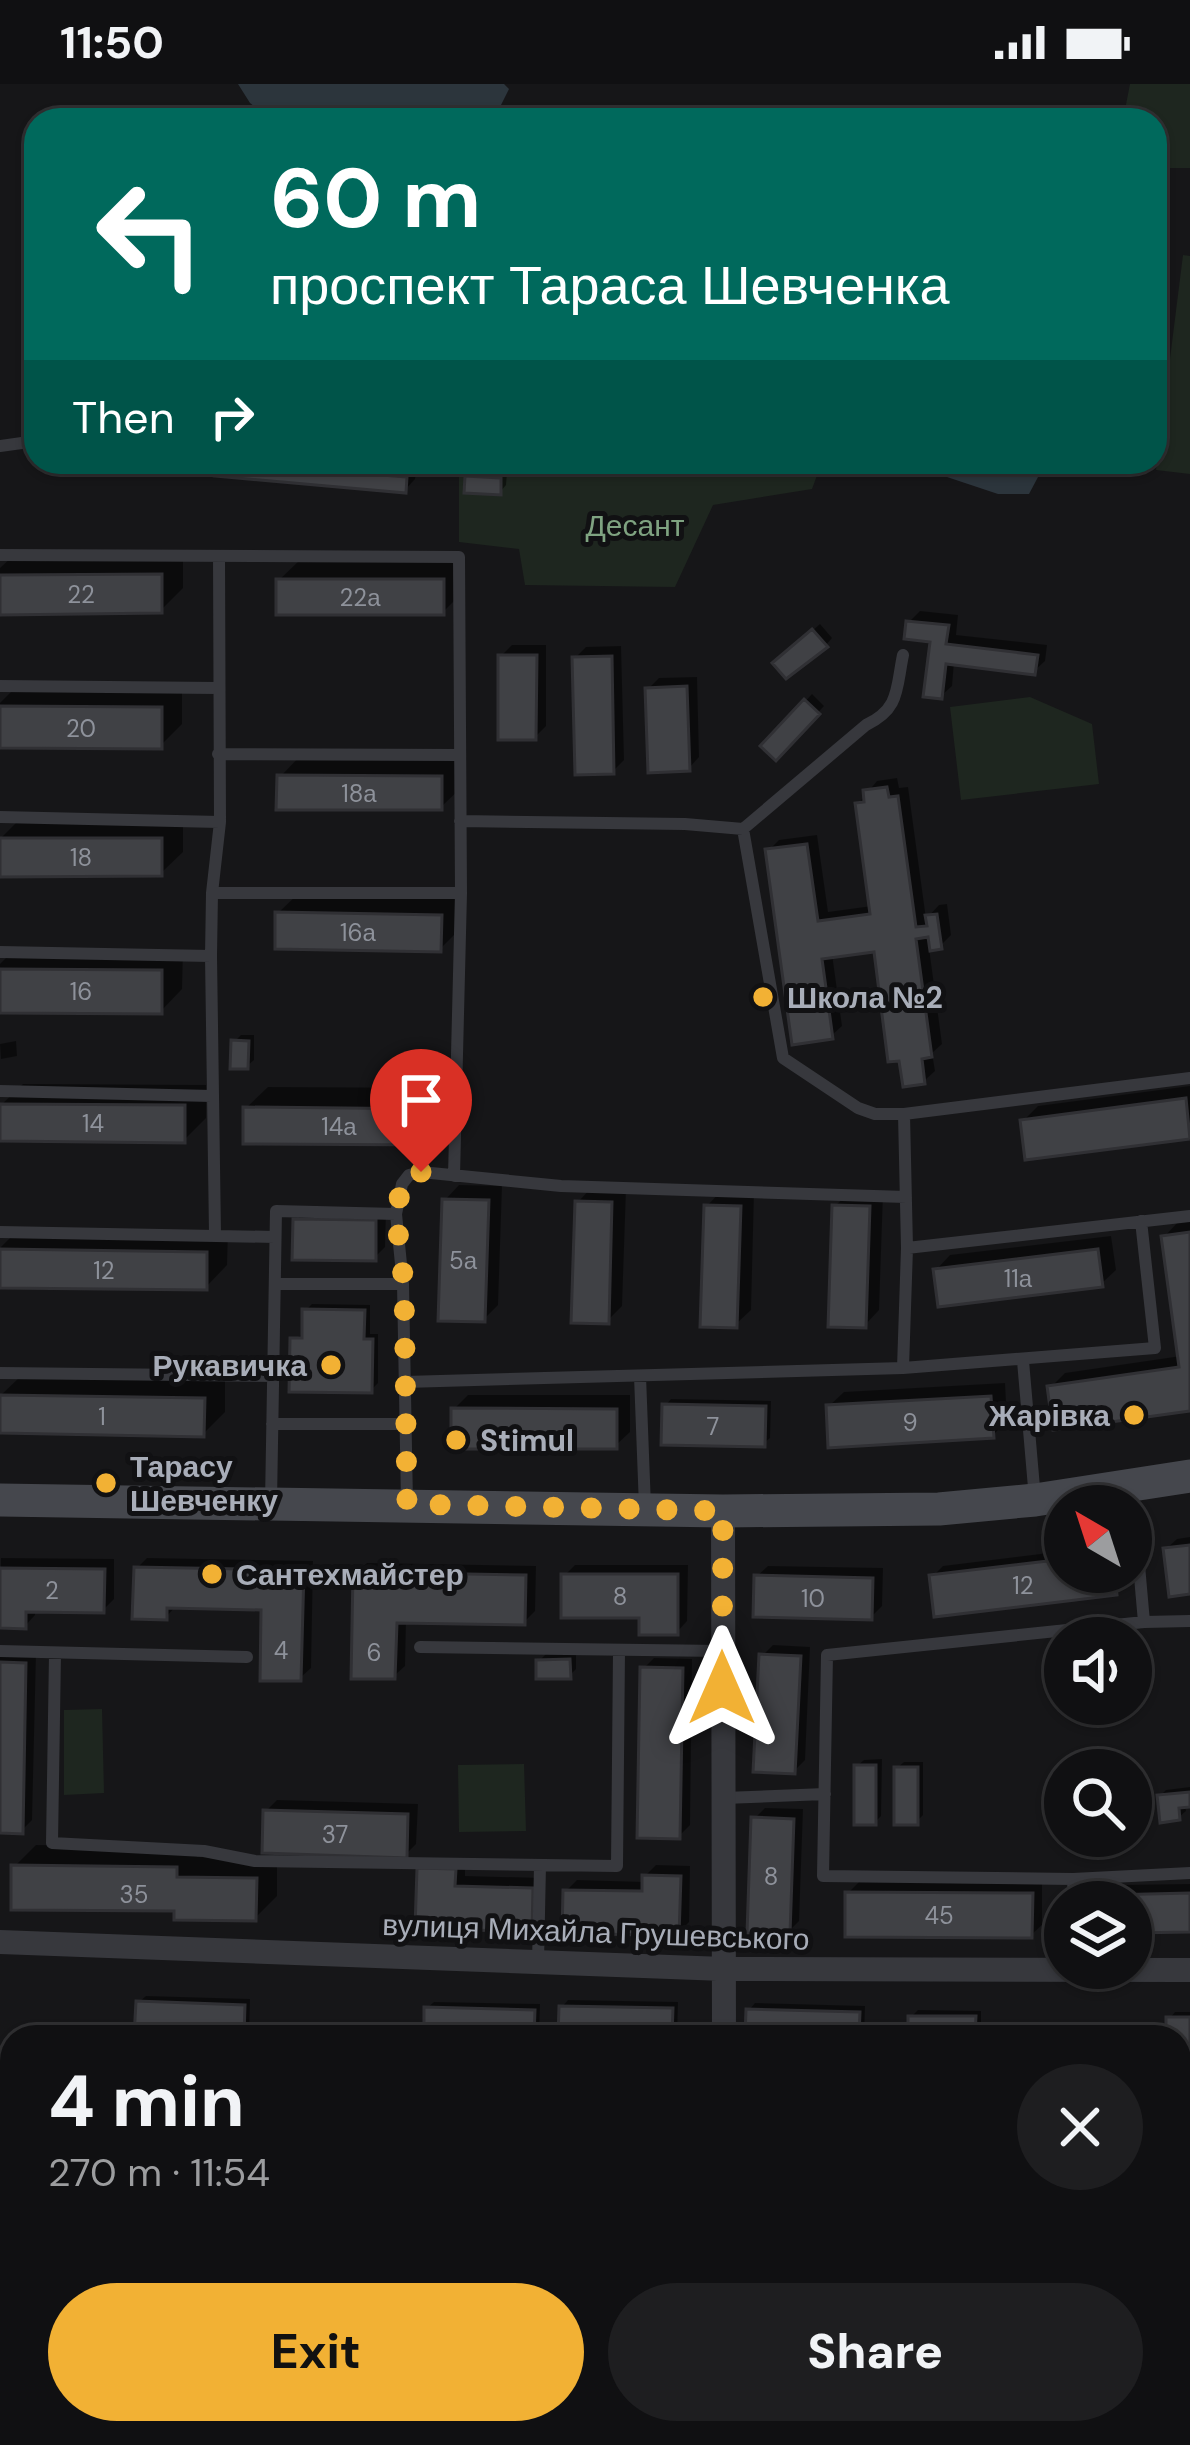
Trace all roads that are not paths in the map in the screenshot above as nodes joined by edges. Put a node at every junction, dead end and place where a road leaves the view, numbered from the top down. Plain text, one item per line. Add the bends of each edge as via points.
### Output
1 (0, 555) edge
2 (219, 556) junction
3 (903, 656) dead end
4 (0, 686) edge
5 (218, 688) junction
6 (218, 754) junction
7 (460, 755) junction
8 (0, 817) edge
9 (460, 821) junction
10 (220, 822) junction
11 (742, 829) junction
12 (212, 892) junction
13 (460, 893) junction
14 (0, 952) edge
15 (211, 956) junction
16 (1190, 1078) edge
17 (0, 1091) edge
18 (212, 1096) junction
19 (904, 1114) junction
20 (454, 1176) junction
21 (906, 1197) junction
22 (396, 1214) junction
23 (1190, 1216) edge
24 (1141, 1221) junction
25 (0, 1232) edge
26 (215, 1234) junction
27 (275, 1237) junction
28 (907, 1248) junction
29 (274, 1284) junction
30 (404, 1284) junction
31 (1023, 1361) junction
32 (903, 1369) junction
33 (0, 1373) edge
34 (273, 1376) junction
35 (640, 1376) junction
36 (405, 1382) junction
37 (272, 1424) junction
38 (406, 1424) junction
39 (1190, 1476) edge
40 (1132, 1484) junction
41 (0, 1500) edge
42 (1035, 1500) junction
43 (271, 1504) junction
44 (407, 1504) junction
45 (646, 1508) junction
46 (723, 1511) junction
47 (1144, 1617) edge
48 (1190, 1621) edge
49 (1152, 1622) edge
50 (1044, 1632) edge
51 (421, 1647) dead end
52 (619, 1651) junction
53 (721, 1651) junction
54 (0, 1652) edge
55 (55, 1654) junction
56 (247, 1657) dead end
57 (825, 1794) junction
58 (722, 1798) junction
59 (540, 1864) junction
60 (1190, 1874) edge
61 (1073, 1879) joint
62 (0, 1942) edge
63 (538, 1962) junction
64 (724, 1969) junction
65 (1044, 1969) edge
66 (1152, 1970) edge
67 (1190, 1970) edge
68 (724, 2025) edge

1 - 2 lane
2 - 5 lane
2 - 7 lane via 459,557
3 - 11 lane via 886,715
4 - 5 lane
5 - 6 lane
6 - 7 lane
6 - 10 lane
7 - 9 lane
8 - 10 lane
9 - 11 lane
9 - 13 lane
10 - 12 lane
11 - 19 lane via 782,1055 858,1108
12 - 13 lane
12 - 15 lane
13 - 20 lane
14 - 15 lane
15 - 18 lane
16 - 19 lane
17 - 18 lane
18 - 26 lane
19 - 21 lane
20 - 21 lane
20 - 22 lane via 409,1175
21 - 28 lane
22 - 27 lane via 276,1211
22 - 30 lane
23 - 24 lane
24 - 28 lane
24 - 31 lane via 1155,1348
25 - 26 lane
26 - 27 lane
27 - 29 lane
28 - 32 lane
29 - 30 lane
29 - 34 lane
30 - 36 lane
31 - 32 lane
31 - 42 lane
32 - 35 lane
33 - 34 lane
34 - 37 lane
35 - 36 lane
35 - 45 lane
36 - 38 lane
37 - 38 lane
37 - 43 lane
38 - 44 lane
39 - 40 street
40 - 42 street
40 - 47 lane
41 - 43 street
42 - 46 street
43 - 44 street
44 - 45 street
45 - 46 street
46 - 53 street
48 - 49 lane
50 - 57 lane via 826,1655
51 - 52 lane
52 - 53 lane
52 - 59 lane via 617,1866
53 - 58 street
54 - 55 lane
55 - 56 lane
55 - 59 lane via 52,1843 255,1861
57 - 58 lane
57 - 61 lane via 824,1876
58 - 64 street
59 - 63 lane
60 - 61 lane
62 - 63 street, вулиця Михайла Грушевського
63 - 64 street, вулиця Михайла Грушевського
64 - 65 street, вулиця Михайла Грушевського
64 - 68 street
66 - 67 street, вулиця Михайла Грушевського

